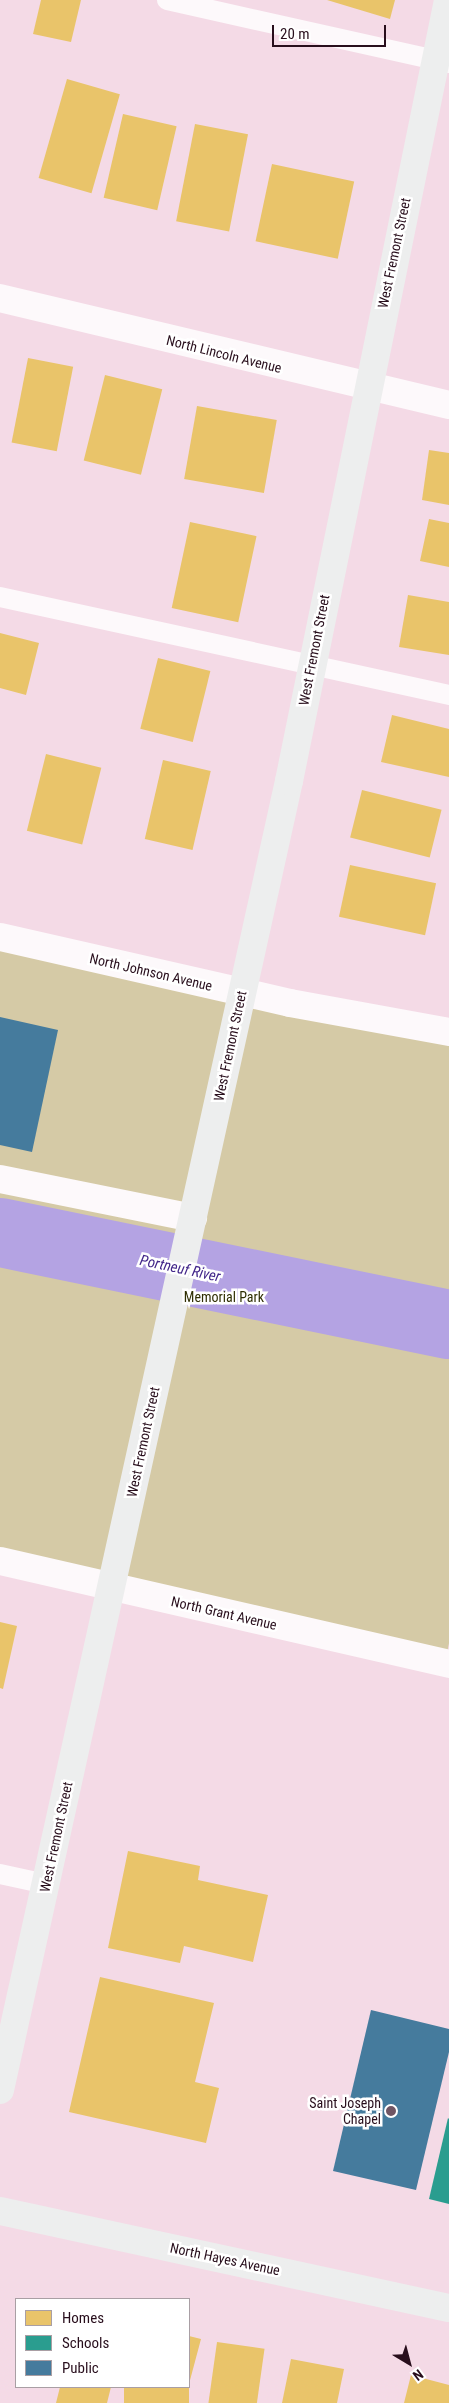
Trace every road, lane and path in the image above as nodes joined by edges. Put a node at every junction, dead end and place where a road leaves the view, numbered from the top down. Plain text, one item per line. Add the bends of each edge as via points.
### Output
1 (167, 0) edge
2 (448, 0) edge
3 (441, 62) edge
4 (0, 298) edge
5 (366, 387) junction
6 (449, 405) edge
7 (0, 597) edge
8 (312, 664) junction
9 (449, 695) edge
10 (0, 937) edge
11 (241, 992) junction
12 (449, 1032) edge
13 (0, 1179) edge
14 (193, 1218) junction
15 (0, 1561) edge
16 (111, 1588) junction
17 (449, 1664) edge
18 (0, 1874) edge
19 (46, 1884) junction
20 (0, 2090) edge
21 (0, 2211) edge
22 (449, 2308) edge

1 - 3 lane
2 - 3 street, West Fremont Street
3 - 5 street, West Fremont Street
4 - 5 street, North Lincoln Avenue
5 - 6 street, North Lincoln Avenue
5 - 8 street, West Fremont Street
7 - 8 lane
8 - 9 lane
8 - 11 street, West Fremont Street
10 - 11 street, North Johnson Avenue
11 - 12 street, North Johnson Avenue
11 - 14 street, West Fremont Street
13 - 14 street
14 - 16 street, West Fremont Street
15 - 16 street, North Grant Avenue
16 - 17 street, North Grant Avenue
16 - 19 street, West Fremont Street
18 - 19 lane
19 - 20 street, West Fremont Street
21 - 22 street, North Hayes Avenue

